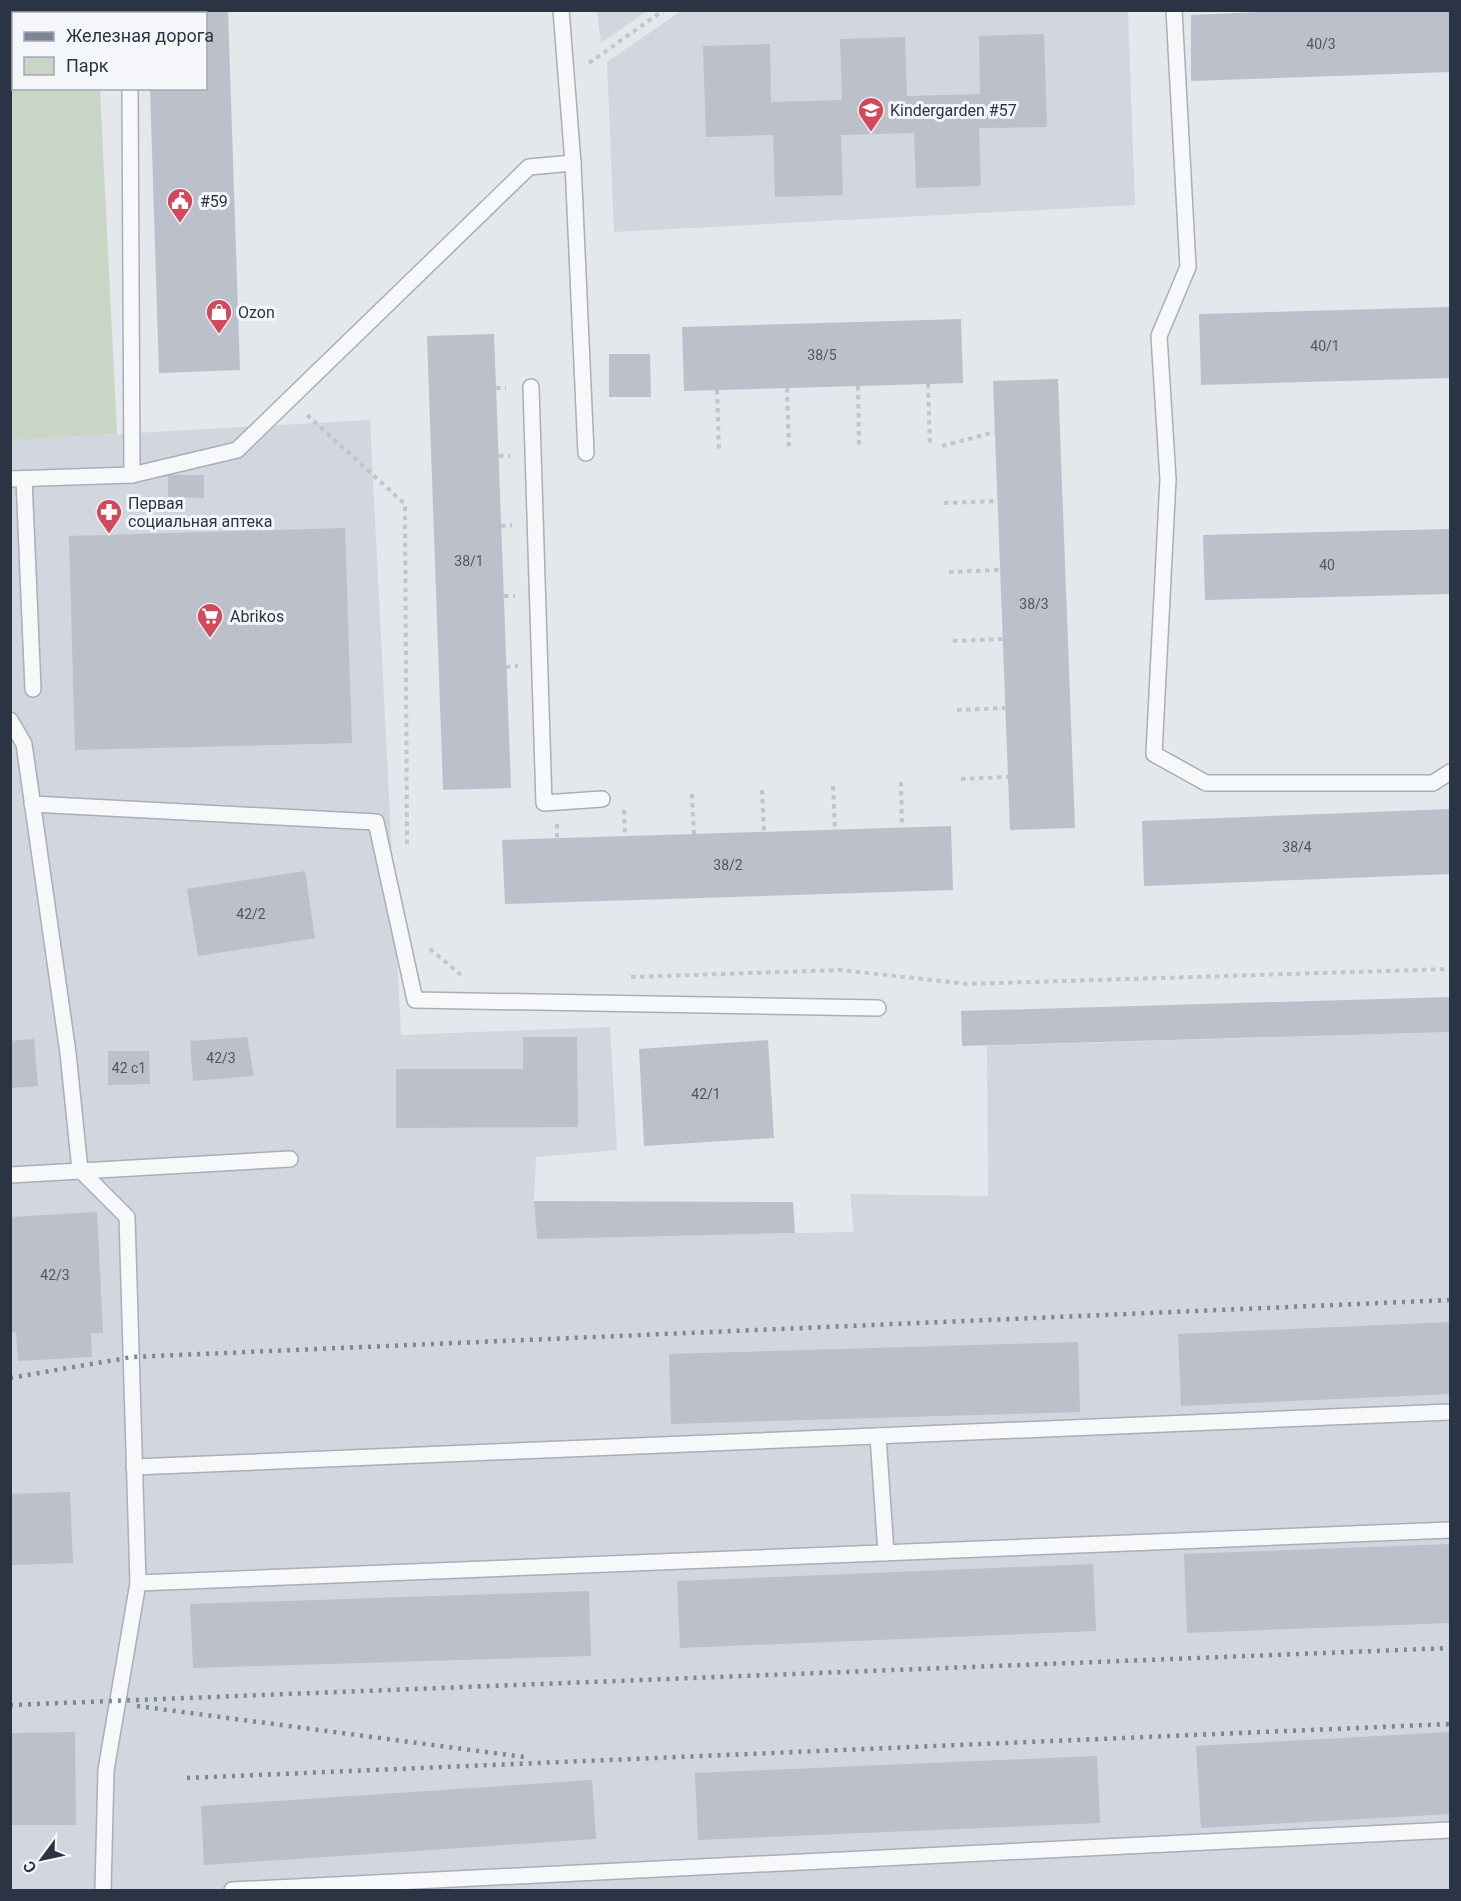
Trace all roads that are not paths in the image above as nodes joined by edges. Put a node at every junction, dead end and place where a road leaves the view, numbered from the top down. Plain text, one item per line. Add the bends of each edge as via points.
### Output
1 (561, 10) edge
2 (1174, 10) edge
3 (130, 90) edge
4 (573, 163) junction
5 (531, 387) dead end
6 (586, 453) dead end
7 (132, 475) junction
8 (17, 479) edge
9 (33, 689) dead end
10 (10, 720) edge
11 (1450, 772) edge
12 (602, 800) dead end
13 (32, 804) junction
14 (878, 1008) dead end
15 (290, 1159) dead end
16 (80, 1170) junction
17 (10, 1175) edge
18 (1450, 1412) edge
19 (878, 1436) junction
20 (134, 1467) junction
21 (1450, 1530) edge
22 (886, 1553) junction
23 (138, 1583) junction
24 (1450, 1830) edge
25 (102, 1890) edge
26 (232, 1890) edge

1 - 4 lane
2 - 11 lane via 1188,267 1159,336 1168,479 1154,754 1206,783 1433,783
3 - 7 lane
4 - 6 lane
4 - 7 lane via 529,167 237,450
5 - 12 lane via 544,803
7 - 8 lane
8 - 9 lane
10 - 13 lane via 24,744
13 - 14 lane via 376,822 415,1000
13 - 16 lane via 68,1053
15 - 16 lane
16 - 17 lane
16 - 20 lane via 128,1217
18 - 19 lane
19 - 20 lane
19 - 22 lane
20 - 23 lane
21 - 22 lane
22 - 23 lane
23 - 25 lane via 106,1770
24 - 26 lane

